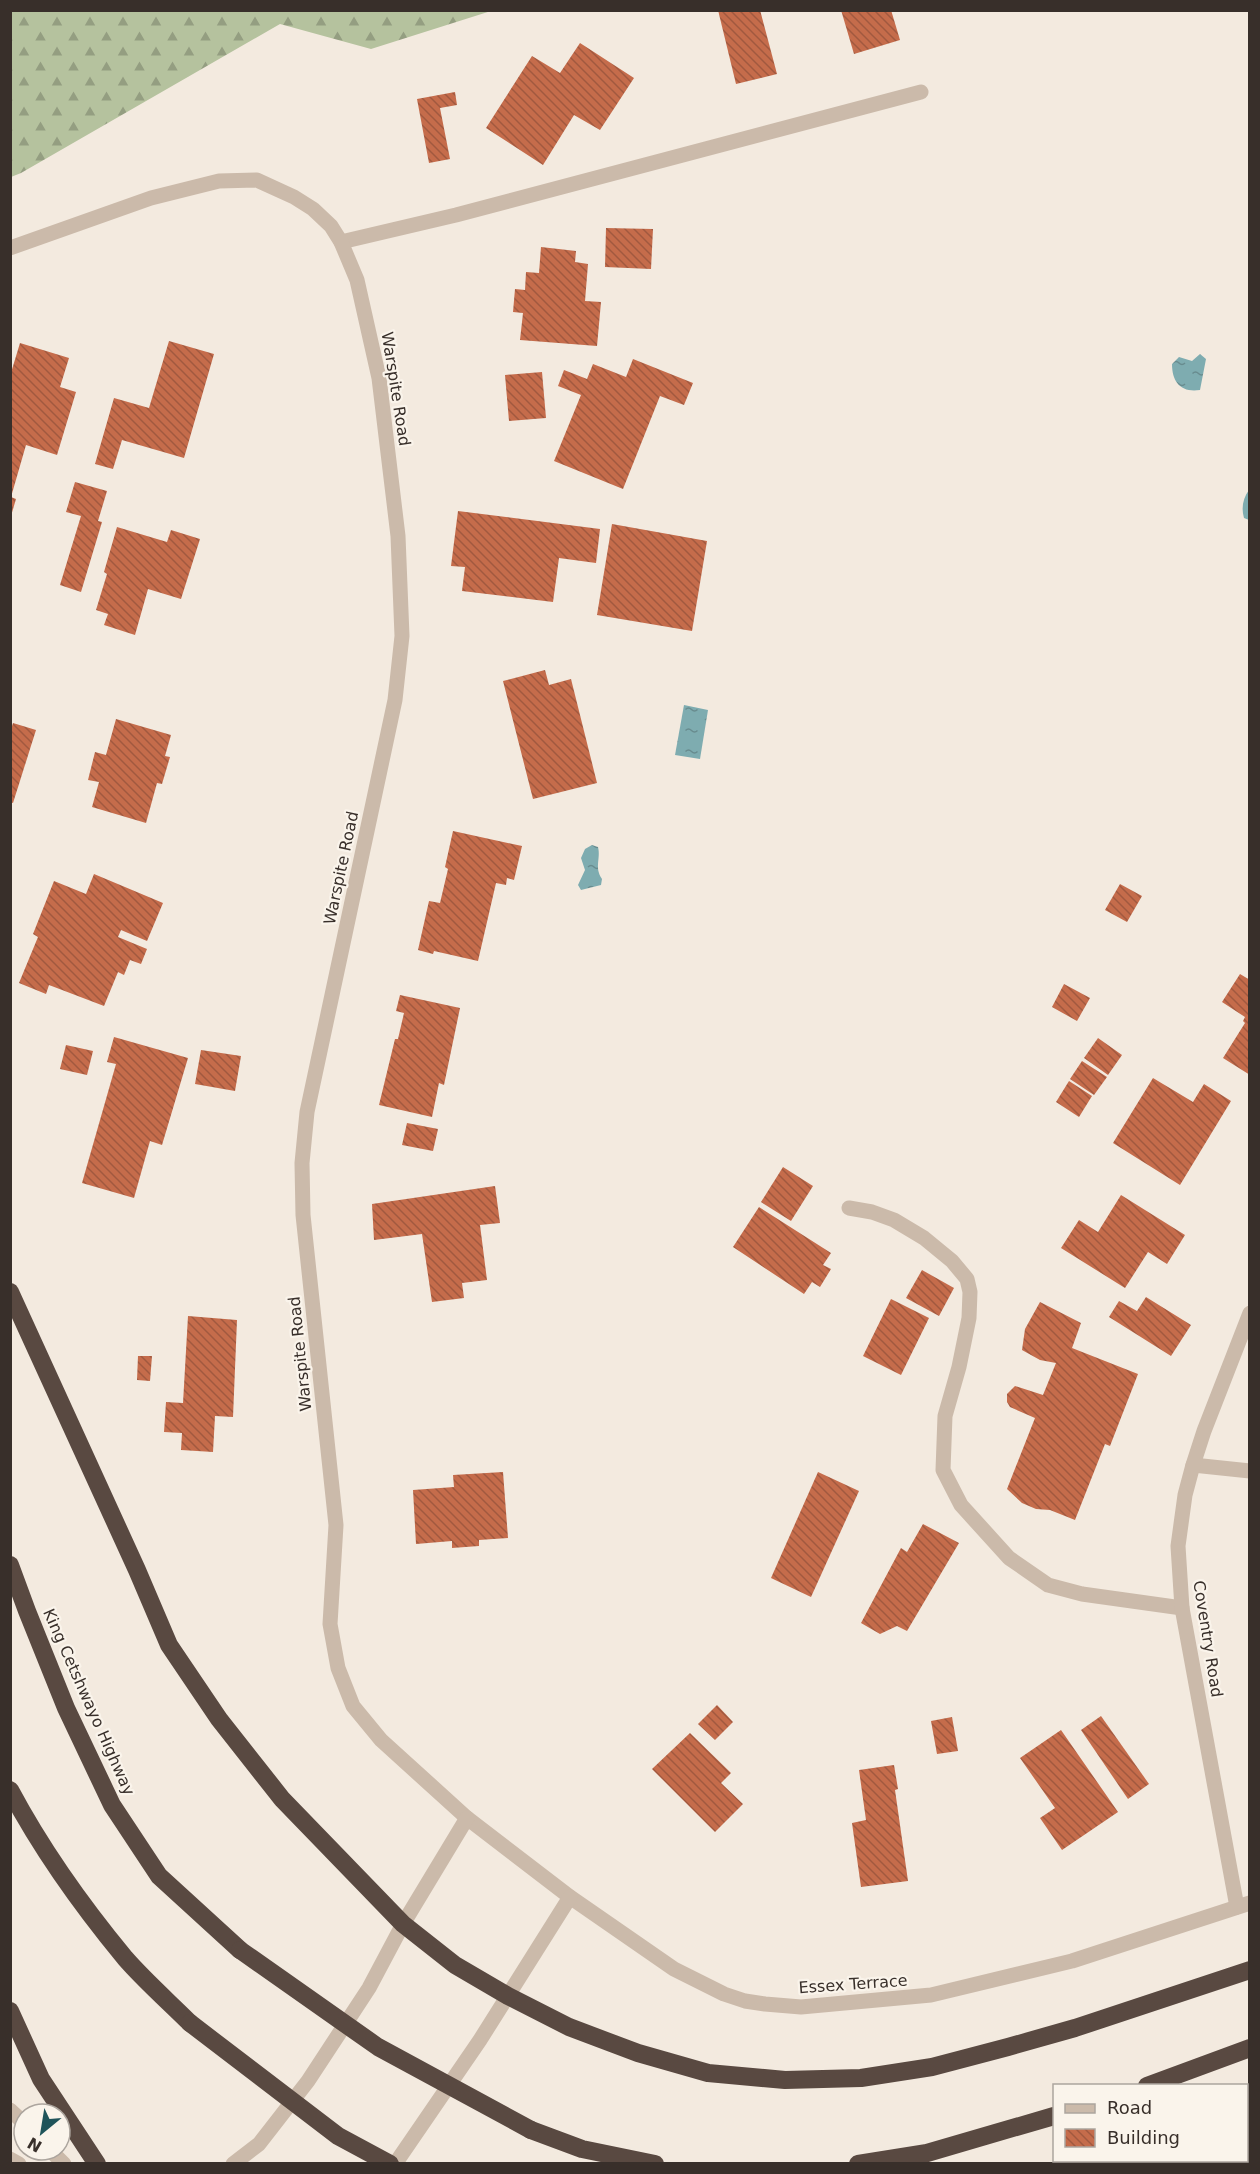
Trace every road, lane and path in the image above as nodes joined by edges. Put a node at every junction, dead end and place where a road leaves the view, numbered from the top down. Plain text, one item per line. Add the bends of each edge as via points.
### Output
1 (921, 92) dead end
2 (341, 242) junction
3 (10, 248) edge
4 (849, 1208) dead end
5 (10, 1292) edge
6 (1250, 1313) edge
7 (1193, 1465) junction
8 (1250, 1472) edge
9 (10, 1564) edge
10 (1182, 1608) junction
11 (10, 1790) edge
12 (467, 1818) junction
13 (570, 1897) junction
14 (1243, 1905) edge
15 (403, 1924) junction
16 (1250, 1970) edge
17 (508, 1996) junction
18 (10, 2011) edge
19 (1250, 2048) edge
20 (1150, 2084) edge
21 (1053, 2116) edge
22 (10, 2159) edge
23 (19, 2163) edge
24 (97, 2163) edge
25 (233, 2163) edge
26 (390, 2163) edge
27 (395, 2163) edge
28 (655, 2163) edge
29 (858, 2163) edge

1 - 2 street
2 - 3 street, Warspite Road via 313,209 257,180 219,181 151,198
2 - 12 street, Warspite Road via 357,280 379,378 398,536 402,636 395,700 307,1112 302,1163 303,1215 336,1525 330,1624 338,1668 353,1706 381,1740
4 - 10 street via 894,1220 924,1238 967,1279 969,1318 945,1416 943,1470 961,1506 1009,1558 1047,1585
5 - 15 highway via 169,1646 219,1719 282,1799
6 - 7 street, Coventry Road
7 - 8 street
7 - 10 street, Coventry Road via 1178,1546
9 - 28 highway, King Cetshwayo Highway, bridge via 66,1708 112,1805 159,1876 240,1950 378,2047 531,2130 582,2149
10 - 14 street, Coventry Road
11 - 26 highway, bridge via 74,1893 127,1959 190,2023 338,2136
12 - 13 street, Essex Terrace
12 - 15 street
13 - 14 street, Essex Terrace via 674,1969 724,1994 745,2001 801,2007 930,1995 1072,1961
13 - 17 street
15 - 17 highway via 455,1965
15 - 25 street via 369,1988 308,2081 259,2144
16 - 17 highway via 1008,2047 932,2067 861,2078 785,2080 708,2073 638,2053 569,2027
17 - 27 street
18 - 24 highway via 40,2079
19 - 20 highway
21 - 29 highway via 927,2153
22 - 23 street

